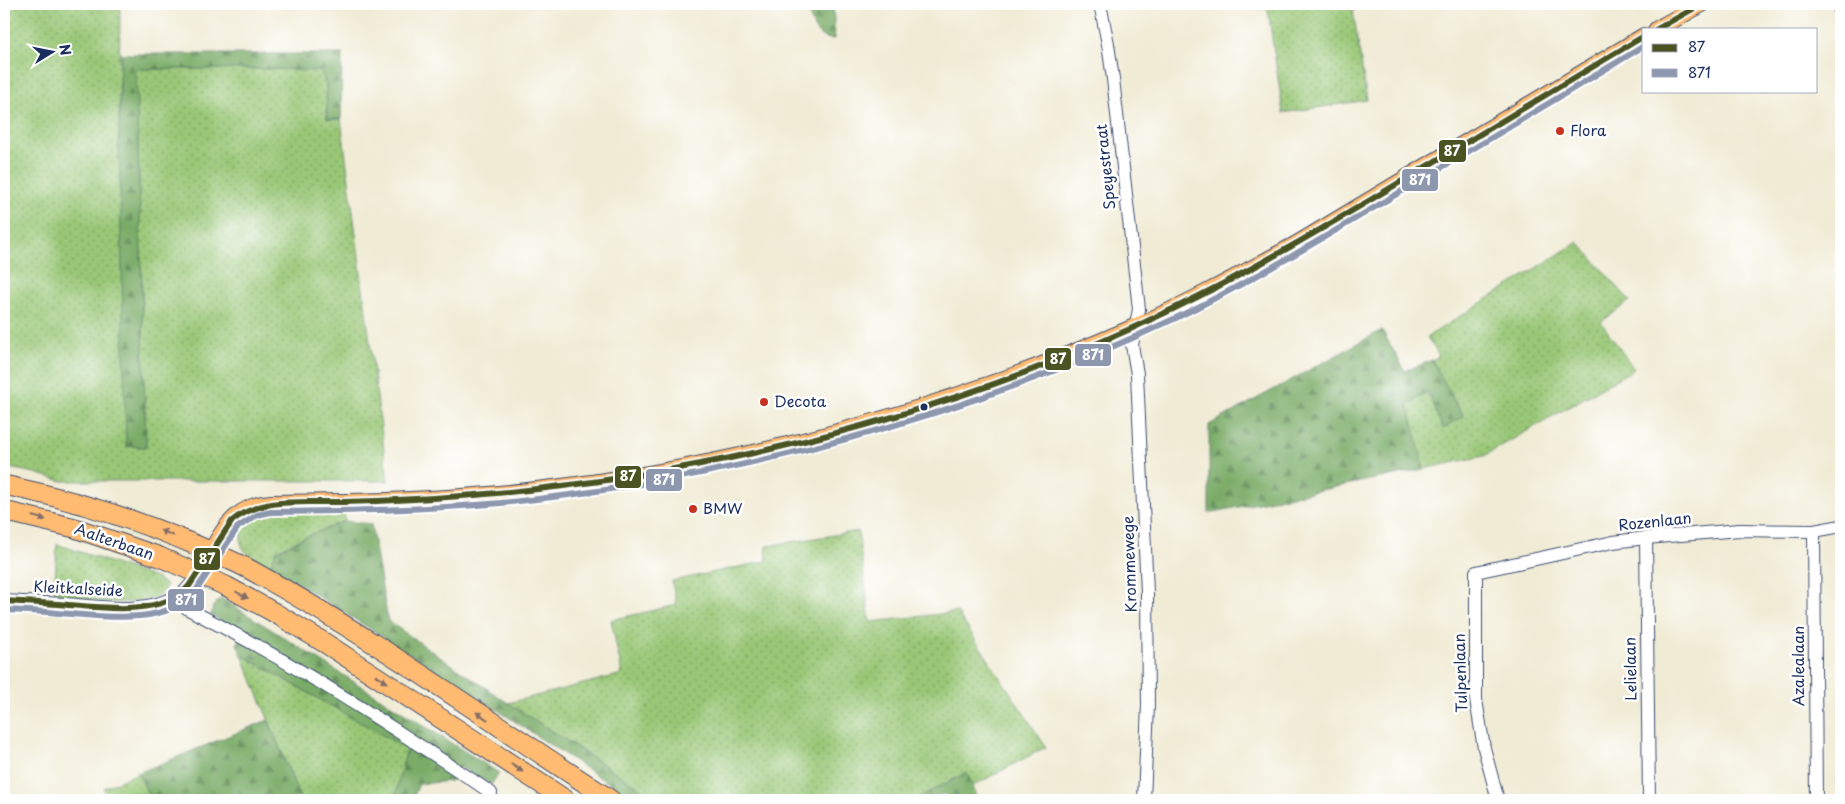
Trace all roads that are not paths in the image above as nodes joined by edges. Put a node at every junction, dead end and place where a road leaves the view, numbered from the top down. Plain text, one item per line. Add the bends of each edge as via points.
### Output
1 (1100, 4) edge
2 (1702, 4) edge
3 (1837, 4) edge
4 (1841, 12) edge
5 (1659, 28) edge
6 (1642, 37) edge
7 (1135, 327) junction
8 (4, 485) edge
9 (4, 510) edge
10 (1841, 526) edge
11 (1814, 531) junction
12 (1646, 538) junction
13 (212, 552) junction
14 (1476, 572) joint
15 (199, 573) junction
16 (174, 597) junction
17 (4, 601) edge
18 (491, 793) dead end
19 (566, 800) edge
20 (611, 800) edge
21 (1144, 800) edge
22 (1498, 800) edge
23 (1649, 800) edge
24 (1816, 800) edge

1 - 7 street, Speyestraat via 1111,62 1139,309
2 - 5 main road
3 - 4 street
6 - 7 main road via 1295,245
7 - 13 main road via 1010,378 933,405 834,434 744,455 526,492 381,502 255,506 232,521
7 - 21 street, Krommewege via 1132,345 1138,394 1148,592
13 -> 8 highway, Aalterbaan via 86,504
9 -> 15 highway, Aalterbaan via 75,528
10 - 11 street, Rozenlaan
11 - 12 street, Rozenlaan via 1739,530
11 - 24 street, Azalealaan
12 - 14 street, Rozenlaan
12 - 23 street, Lelielaan
13 - 15 main road
20 -> 13 highway, Aalterbaan via 338,622 246,568
14 - 22 street, Tulpenlaan via 1476,700 1484,748
15 - 16 street, Kleitkalseide via 186,590
15 -> 19 highway, Aalterbaan via 325,643
16 - 17 street, Kleitkalseide via 125,609
16 - 18 street via 188,609 296,667

